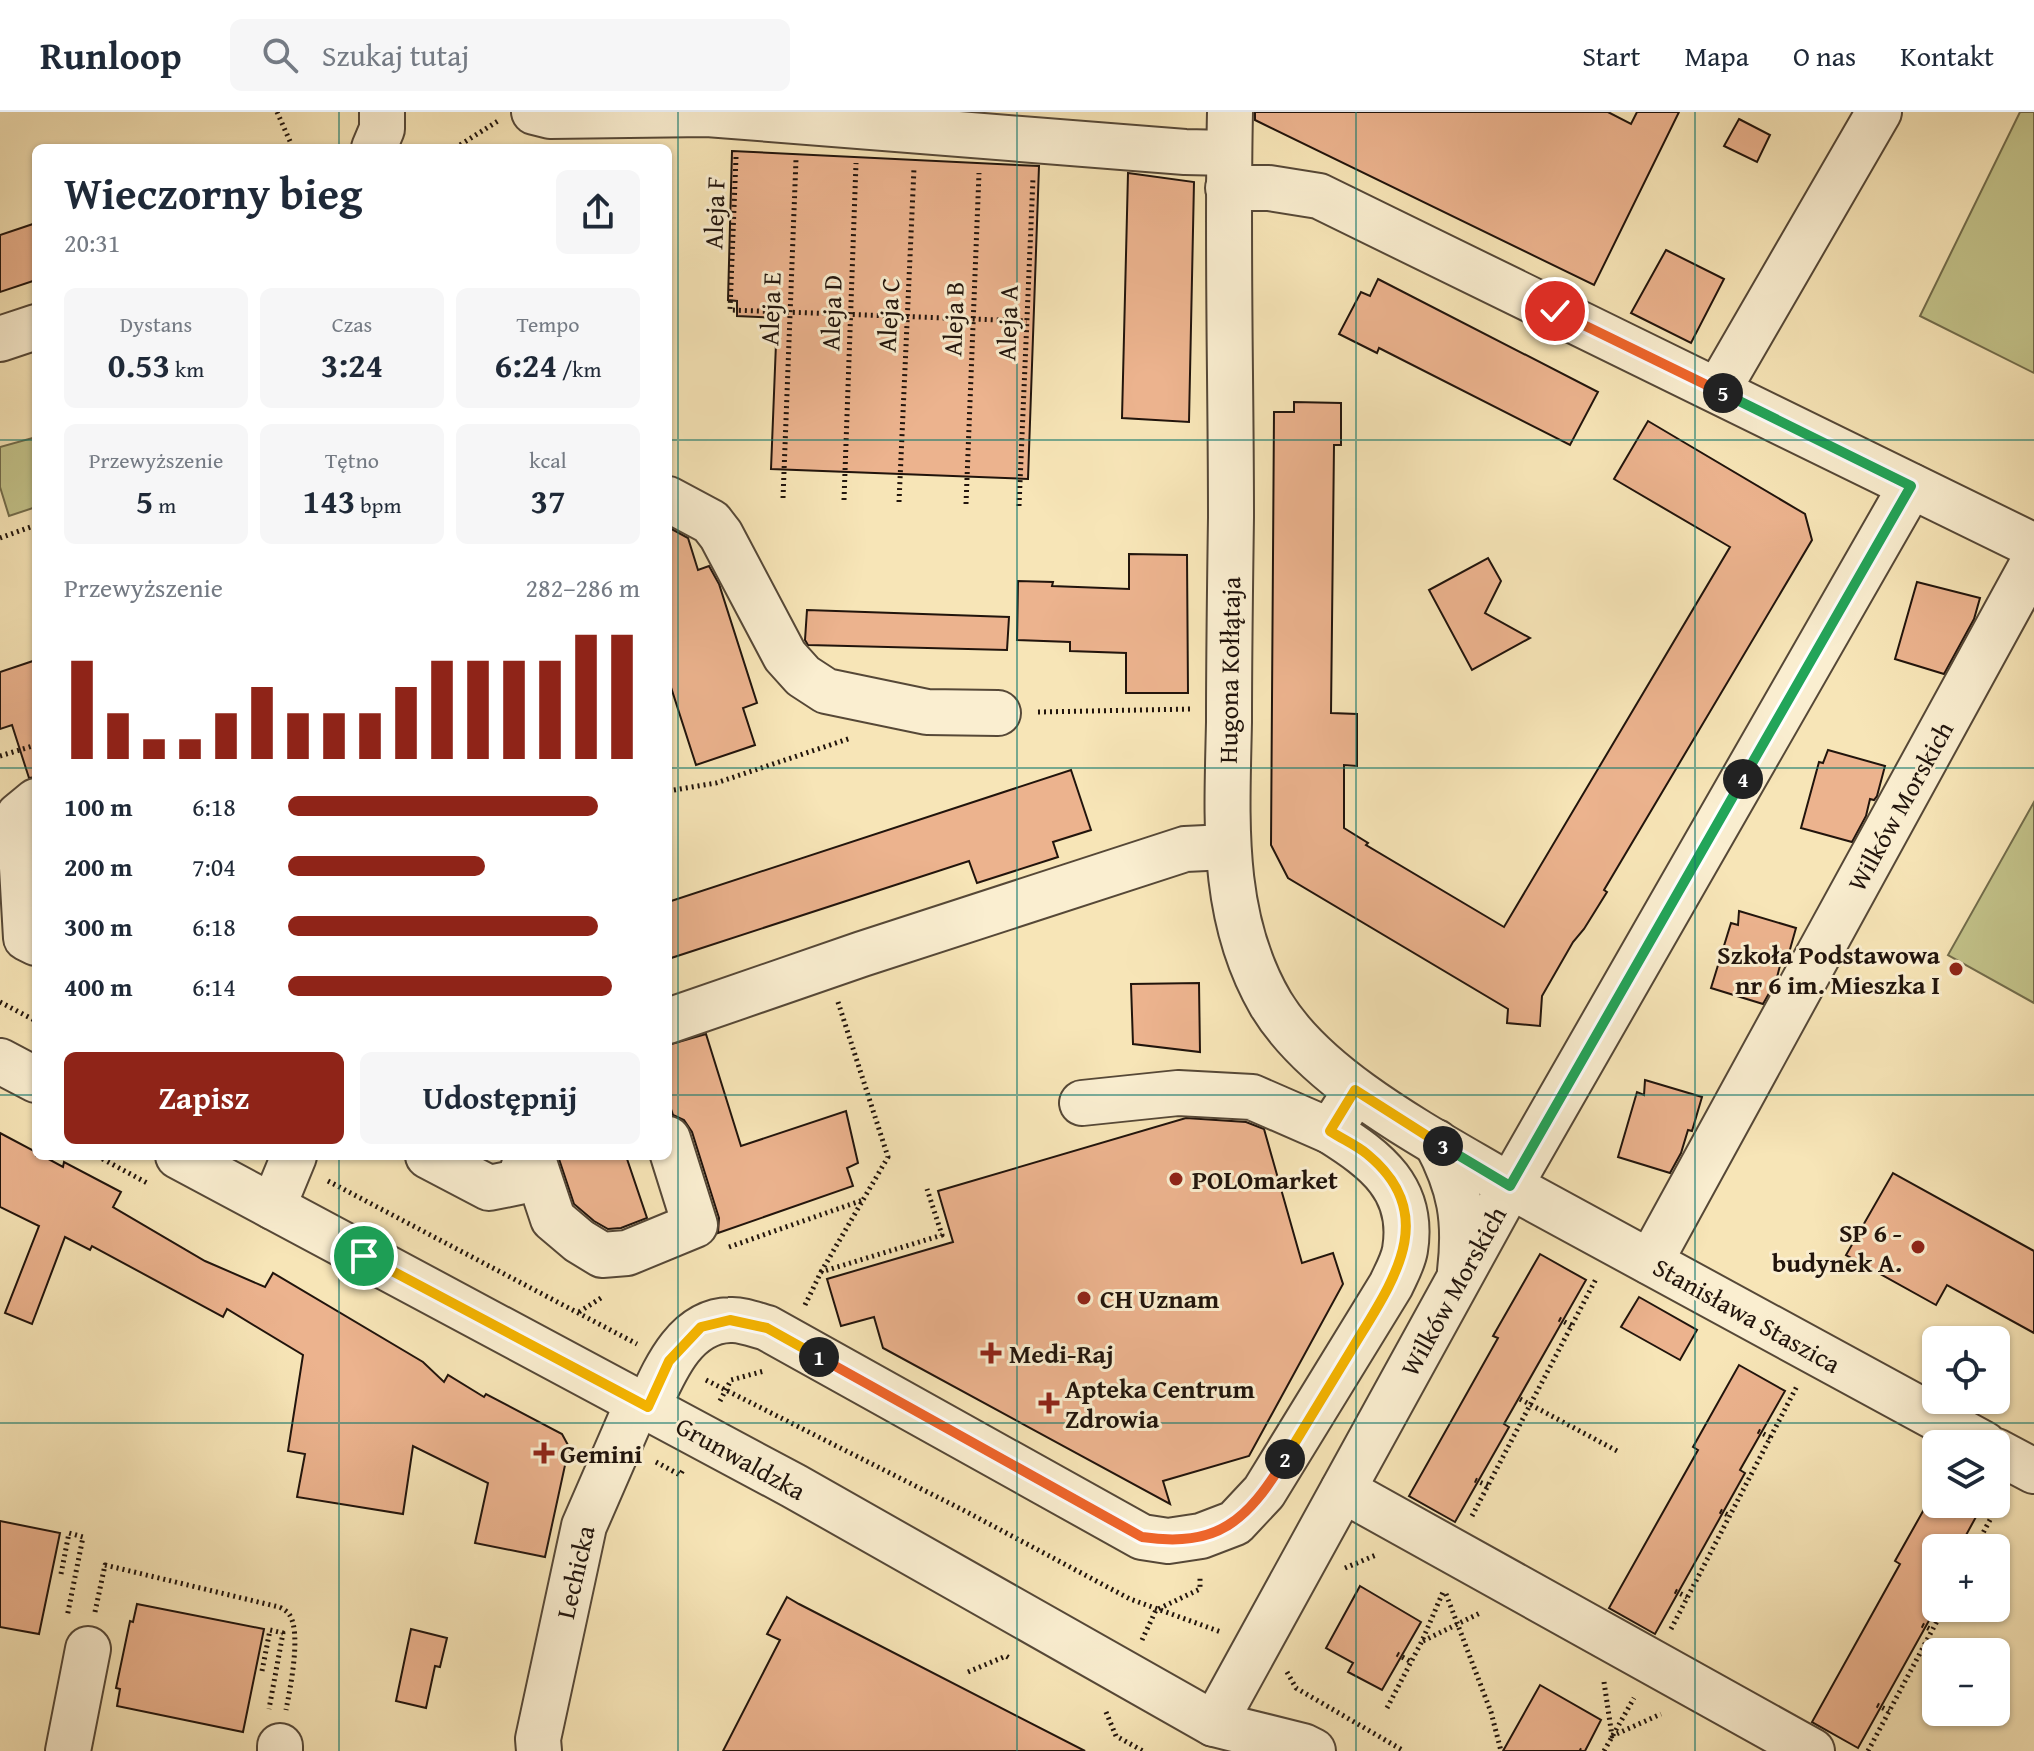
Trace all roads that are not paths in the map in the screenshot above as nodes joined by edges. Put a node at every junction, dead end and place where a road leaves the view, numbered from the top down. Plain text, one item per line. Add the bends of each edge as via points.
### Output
1 (1879, 112) edge
2 (518, 116) edge
3 (1229, 151) edge
4 (32, 328) edge
5 (0, 339) edge
6 (32, 350) edge
7 (0, 361) edge
8 (1718, 390) junction
9 (1911, 486) junction
10 (672, 501) edge
11 (2034, 546) edge
12 (2034, 561) edge
13 (998, 713) road end
14 (32, 804) edge
15 (1227, 847) junction
16 (21, 936) edge
17 (672, 1020) edge
18 (0, 1061) edge
19 (32, 1078) edge
20 (1355, 1090) junction
21 (1082, 1103) dead end
22 (1330, 1131) junction
23 (1436, 1142) junction
24 (672, 1152) edge
25 (185, 1160) edge
26 (292, 1160) edge
27 (436, 1160) edge
28 (528, 1160) edge
29 (531, 1160) edge
30 (654, 1160) edge
31 (1510, 1186) junction
32 (273, 1207) junction
33 (676, 1234) junction
34 (1650, 1262) junction
35 (1459, 1281) junction
36 (643, 1404) junction
37 (1958, 1430) edge
38 (1343, 1490) junction
39 (89, 1644) road end
40 (1228, 1737) edge
41 (68, 1751) edge
42 (539, 1751) edge
43 (1313, 1751) edge
44 (1812, 1751) edge

1 - 8 street
2 - 3 street via 707,114
3 - 8 street via 1269,188 1319,196
3 - 15 street, Hugona Kołłątaja
4 - 5 street
6 - 7 street
8 - 9 street
9 - 11 street
9 - 31 street, Wilków Morskich
10 - 13 street via 711,522 785,656 826,691 927,712
12 - 34 street, Wilków Morskich
14 - 16 street via 19,815
15 - 17 street via 1185,849
15 - 20 street, Hugona Kołłątaja via 1236,913 1252,967 1272,1006 1313,1055
18 - 19 street
20 - 22 street
20 - 23 street, Hugona Kołłątaja
21 - 22 street, Lechicka via 1178,1093 1252,1097
22 - 36 street, Lechicka via 1367,1154 1390,1179 1402,1201 1405,1252 1391,1285 1264,1492 1235,1523 1168,1541 1142,1537 767,1328 730,1320 701,1327 669,1361
23 - 31 street, Hugona Kołłątaja
23 - 35 street via 1461,1204
24 - 33 street via 695,1225
25 - 32 street, Grunwaldzka
26 - 32 street
27 - 28 street via 489,1188 519,1182
29 - 33 street via 553,1219 602,1255 627,1253
30 - 33 street
31 - 34 street, Stanisława Staszica
31 - 35 street, Wilków Morskich
32 - 36 street, Grunwaldzka
34 - 37 street, Stanisława Staszica
35 - 38 street, Wilków Morskich
36 - 40 street, Grunwaldzka
36 - 42 street, Lechicka via 584,1526
38 - 40 street, Wilków Morskich
38 - 44 street
39 - 41 street
40 - 43 street, Grunwaldzka

